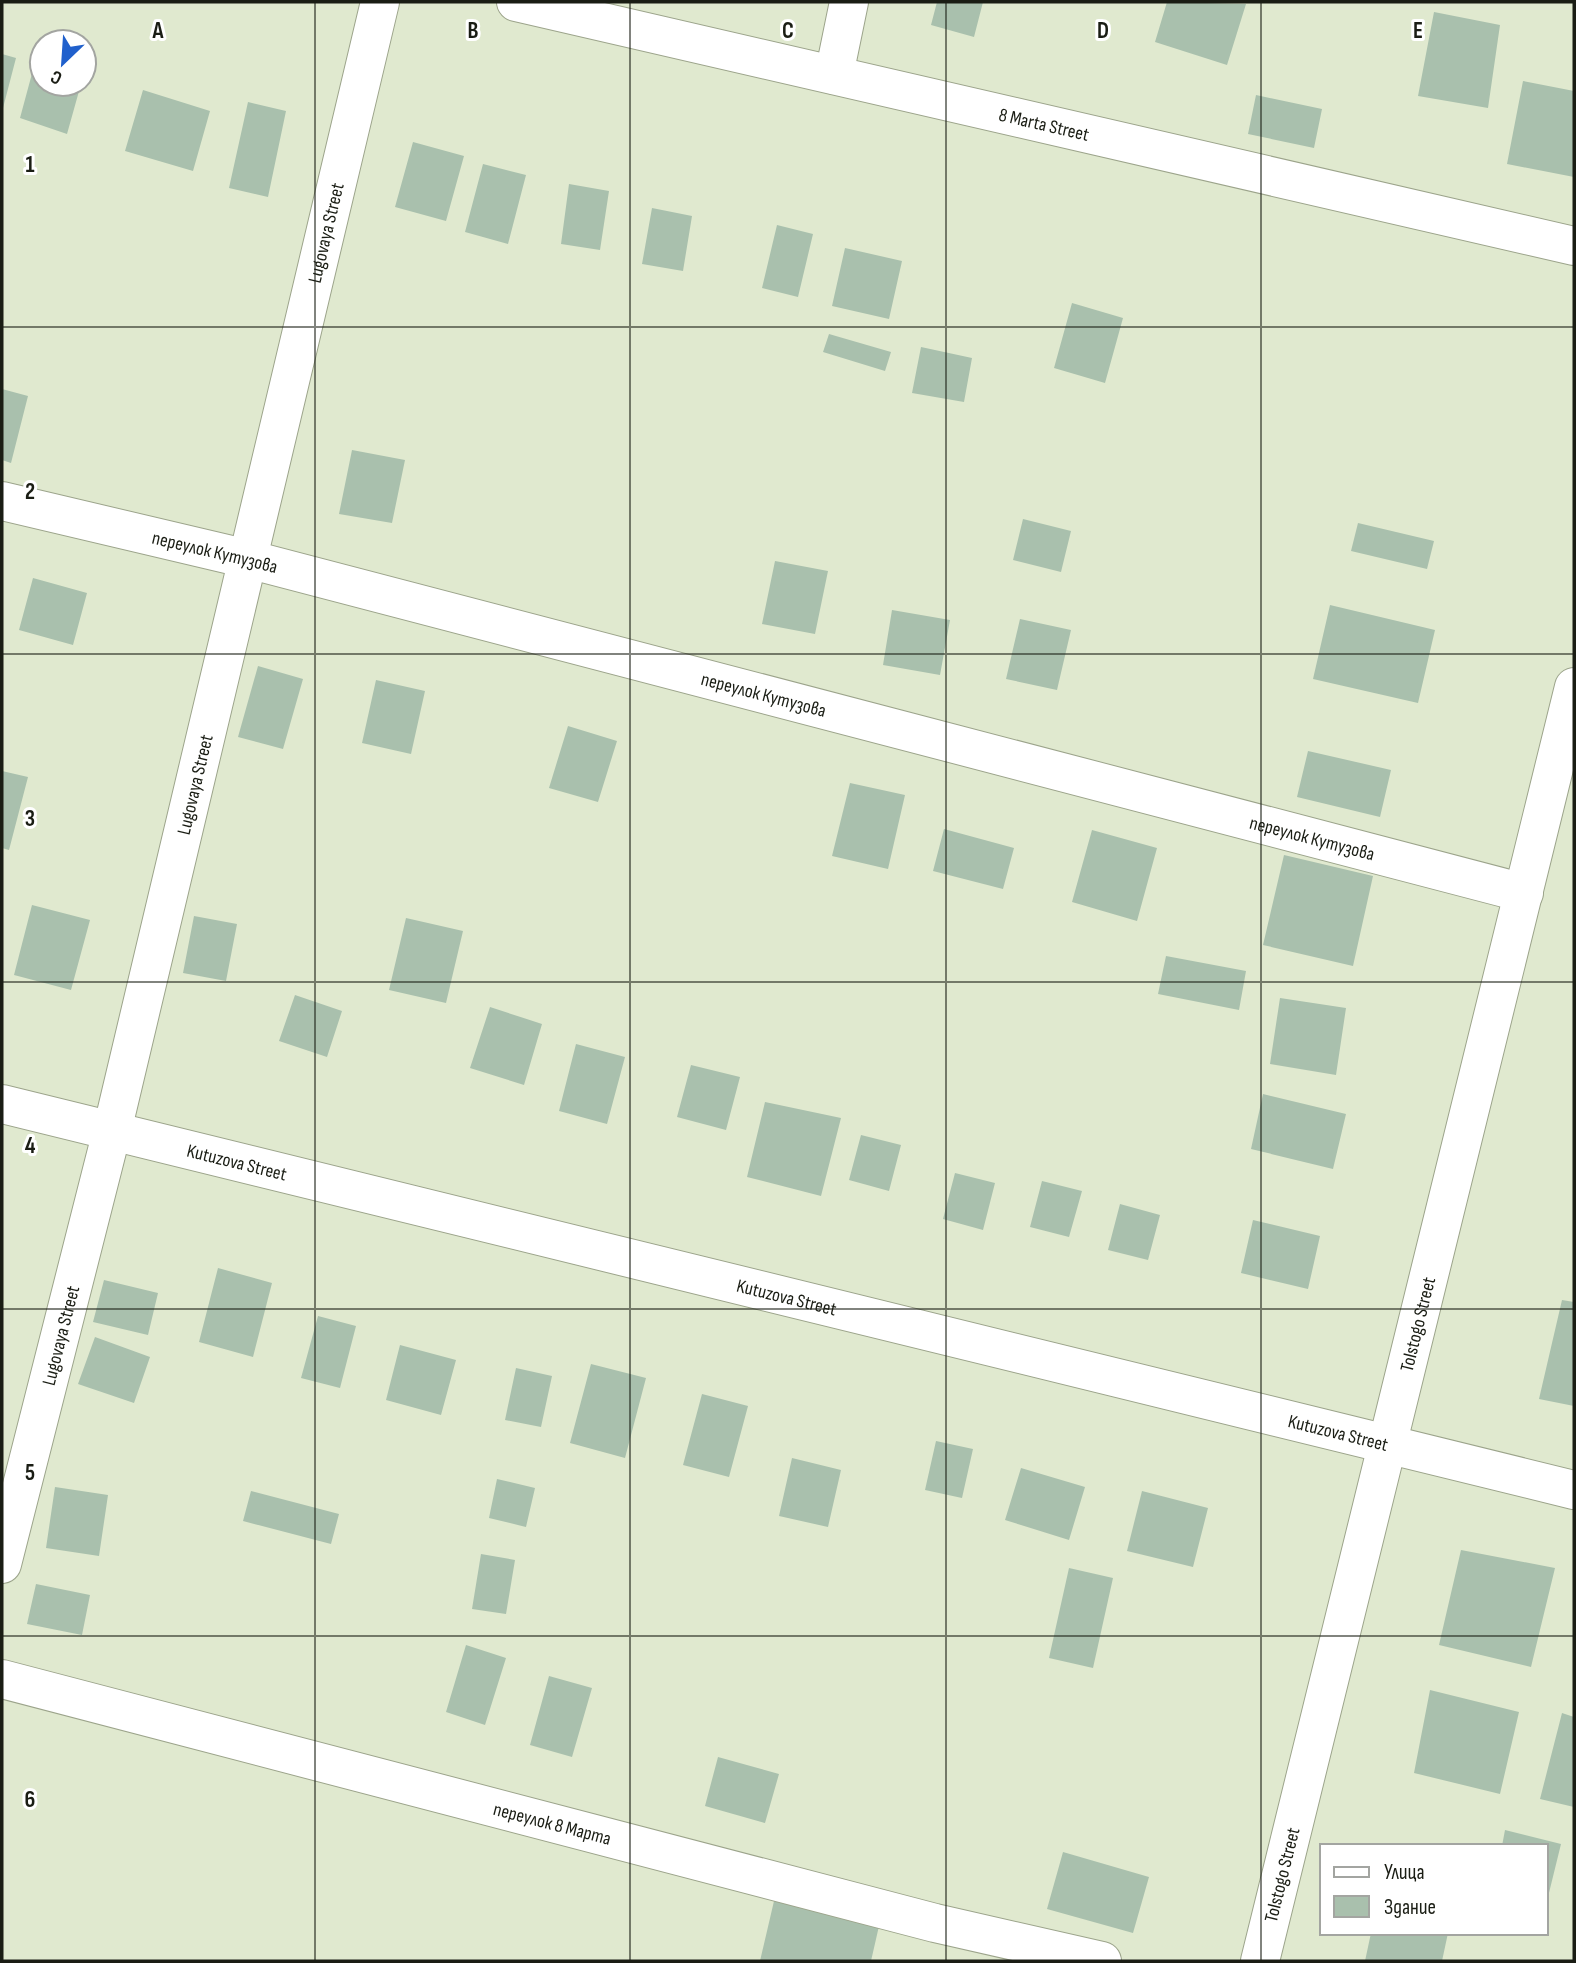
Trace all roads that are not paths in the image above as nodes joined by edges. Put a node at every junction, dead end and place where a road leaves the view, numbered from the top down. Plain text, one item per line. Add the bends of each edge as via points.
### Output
1 (380, 2) edge
2 (516, 2) edge
3 (849, 2) edge
4 (834, 75) junction
5 (1574, 246) edge
6 (2, 500) edge
7 (248, 559) junction
8 (1574, 687) edge
9 (1524, 892) junction
10 (2, 1104) edge
11 (111, 1131) junction
12 (1389, 1445) junction
13 (1574, 1490) edge
14 (2, 1564) edge
15 (2, 1679) edge
16 (1102, 1961) edge
17 (1260, 1961) edge

1 - 7 street, Lugovaya Street
2 - 4 street, 8 Marta Street
3 - 4 street
4 - 5 street, 8 Marta Street
6 - 7 street, переулок Кутузова
7 - 9 street, переулок Кутузова
7 - 11 street, Lugovaya Street
8 - 9 street, Tolstogo Street
9 - 12 street, Tolstogo Street
10 - 11 street, Kutuzova Street
11 - 12 street, Kutuzova Street
11 - 14 street, Lugovaya Street
12 - 13 street, Kutuzova Street
12 - 17 street, Tolstogo Street
15 - 16 street, переулок 8 Марта via 935,1923

